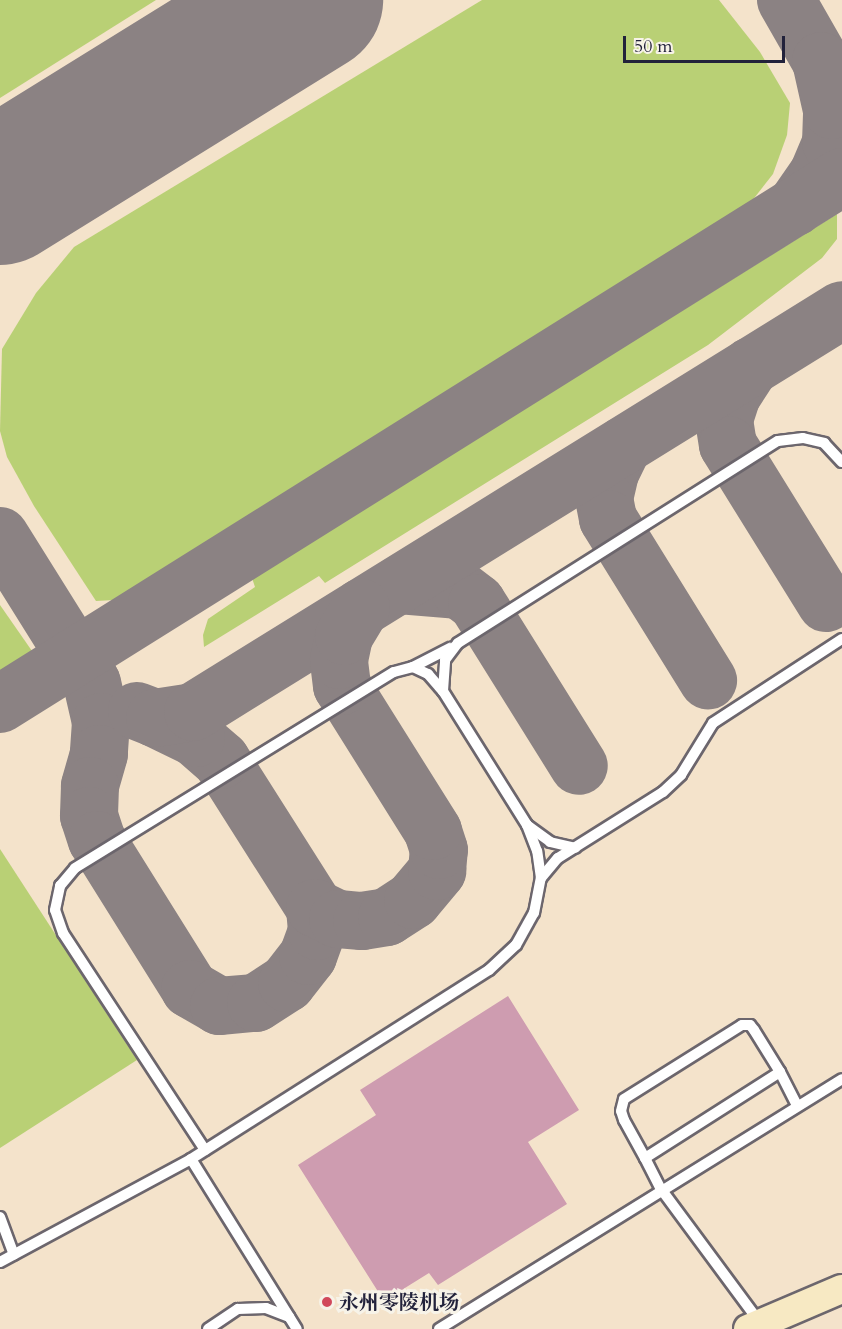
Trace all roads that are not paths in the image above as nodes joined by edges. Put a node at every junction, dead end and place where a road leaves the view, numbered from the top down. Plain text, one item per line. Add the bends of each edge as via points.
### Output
1 (842, 462) edge
2 (842, 639) edge
3 (458, 643) junction
4 (413, 667) junction
5 (443, 691) junction
6 (527, 825) junction
7 (575, 848) junction
8 (541, 878) junction
9 (780, 1072) junction
10 (842, 1079) edge
11 (797, 1106) junction
12 (205, 1150) junction
13 (645, 1158) junction
14 (191, 1159) junction
15 (661, 1189) junction
16 (0, 1217) edge
17 (14, 1255) junction
18 (0, 1262) edge
19 (842, 1289) edge
20 (289, 1318) junction
21 (758, 1327) edge
22 (208, 1329) edge
23 (297, 1329) edge
24 (439, 1329) edge

1 - 3 lane via 824,443 803,438 778,441
2 - 7 lane via 713,723 681,775 663,792
3 - 4 lane
3 - 5 lane via 444,660
4 - 5 lane via 428,674
4 - 12 lane via 394,672 75,868 60,886 55,910 63,933
5 - 6 lane
6 - 7 lane via 550,842
6 - 8 lane via 537,851
7 - 8 lane via 558,858
8 - 12 lane via 534,913 516,945 489,970
9 - 11 lane
9 - 13 lane
9 - 13 lane via 750,1025 742,1025 624,1099 624,1120
10 - 11 lane
11 - 15 lane
12 - 14 lane
13 - 15 lane
14 - 17 lane
14 - 20 lane
15 - 21 lane
15 - 24 lane
16 - 17 lane
17 - 18 lane
19 - 21 street
20 - 22 lane via 266,1308 238,1309
20 - 23 lane

